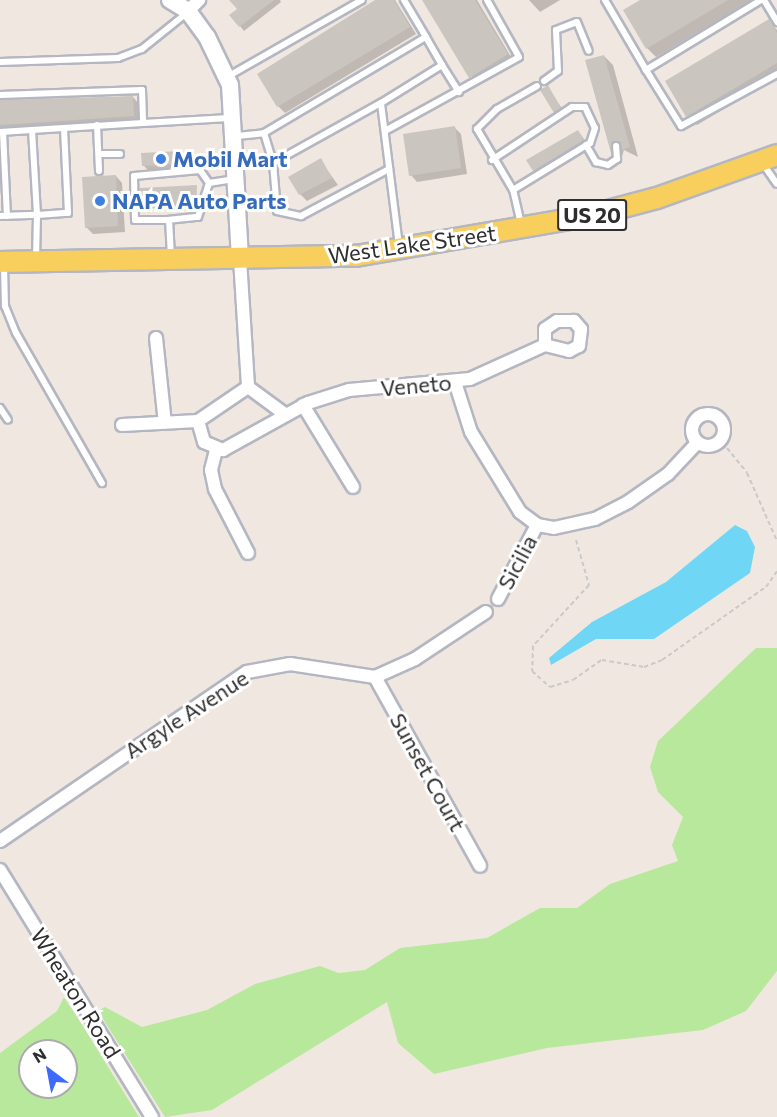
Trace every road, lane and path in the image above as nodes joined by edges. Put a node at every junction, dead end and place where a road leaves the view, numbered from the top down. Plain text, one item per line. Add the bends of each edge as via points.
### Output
1 (170, 0) edge
2 (362, 0) edge
3 (404, 0) edge
4 (487, 0) edge
5 (605, 0) edge
6 (763, 0) edge
7 (194, 6) edge
8 (777, 22) edge
9 (426, 37) junction
10 (589, 51) dead end
11 (0, 62) edge
12 (442, 65) junction
13 (646, 70) junction
14 (777, 74) edge
15 (227, 77) junction
16 (544, 81) dead end
17 (537, 86) dead end
18 (459, 92) junction
19 (0, 95) edge
20 (381, 103) junction
21 (236, 118) junction
22 (143, 123) junction
23 (97, 125) junction
24 (64, 128) junction
25 (32, 130) junction
26 (385, 131) junction
27 (1, 132) edge
28 (264, 133) junction
29 (237, 136) junction
30 (586, 145) junction
31 (616, 146) dead end
32 (99, 154) junction
33 (120, 154) dead end
34 (769, 158) edge
35 (492, 160) junction
36 (273, 163) junction
37 (389, 169) junction
38 (99, 171) dead end
39 (238, 178) junction
40 (208, 183) junction
41 (777, 184) edge
42 (513, 190) junction
43 (37, 215) junction
44 (3, 216) edge
45 (166, 220) junction
46 (521, 228) junction
47 (399, 249) junction
48 (240, 259) junction
49 (36, 261) junction
50 (171, 261) junction
51 (2, 262) edge
52 (156, 338) dead end
53 (545, 345) dead end
54 (455, 382) junction
55 (248, 387) junction
56 (303, 405) junction
57 (0, 408) edge
58 (286, 415) junction
59 (8, 420) dead end
60 (198, 421) junction
61 (165, 423) junction
62 (122, 425) dead end
63 (696, 442) dead end
64 (727, 448) dead end
65 (216, 450) junction
66 (102, 483) dead end
67 (353, 487) dead end
68 (537, 525) junction
69 (576, 540) dead end
70 (777, 541) edge
71 (248, 553) dead end
72 (777, 571) edge
73 (498, 600) dead end
74 (486, 612) dead end
75 (375, 677) junction
76 (0, 841) edge
77 (480, 867) dead end
78 (0, 870) edge
79 (152, 1117) edge

1 - 7 street
2 - 15 lane
3 - 9 lane
4 - 18 lane via 519,57
5 - 13 lane
6 - 8 lane
6 - 13 lane
7 - 11 lane via 142,49 118,58
7 - 15 street
9 - 12 lane
9 - 28 lane
10 - 16 lane via 577,22 556,30 558,71
12 - 18 lane
12 - 20 lane
13 - 14 lane via 681,126
15 - 21 street
17 - 35 lane via 510,101 477,129
18 - 26 lane
19 - 22 lane via 142,90
20 - 26 lane
20 - 36 lane
21 - 22 lane
21 - 29 street
22 - 23 lane
23 - 24 lane
23 - 32 lane
24 - 25 lane
24 - 43 lane via 68,213
25 - 27 lane
25 - 43 lane
26 - 37 lane
27 - 44 lane
28 - 29 lane
28 - 36 lane
29 - 39 street
30 - 31 lane via 596,162 608,165 617,159
30 - 35 lane via 595,128 585,107 572,107
30 - 42 lane
32 - 33 lane
32 - 38 lane
34 - 41 lane
34 - 46 main road, West Lake Street / US 20 via 657,198
35 - 42 lane
36 - 37 lane via 277,211 301,216
37 - 47 lane
39 - 40 lane
39 - 48 street
40 - 45 lane via 198,217
40 - 45 lane via 200,170 134,176 135,220
42 - 46 lane
43 - 44 lane
43 - 49 lane
45 - 50 lane
46 - 47 main road, West Lake Street / US 20
47 - 48 main road, West Lake Street / US 20 via 356,256
48 - 50 main road, West Lake Street / US 20
48 - 55 street
49 - 50 main road, West Lake Street / US 20
49 - 51 main road, West Lake Street / US 20
51 - 66 lane via 5,306 16,333
52 - 61 street
53 - 54 street, Veneto
54 - 56 street, Veneto via 349,390
54 - 68 street via 471,432 520,512
55 - 58 street
55 - 60 street
56 - 58 street, Veneto
56 - 67 street
57 - 59 lane
58 - 65 street, Veneto via 231,448
60 - 61 street
60 - 65 street via 204,442
61 - 62 street
63 - 68 street via 668,474 628,502 595,519 554,528
64 - 70 path via 747,473
65 - 71 street via 211,470 215,489
68 - 73 street, Sicilia
69 - 72 path via 590,585 533,646 532,671 550,687 573,680 602,660 644,667 662,660 766,587
74 - 75 street via 415,659
75 - 76 street, Argyle Avenue via 290,664 247,672
75 - 77 street, Sunset Court
78 - 79 street, Wheaton Road

